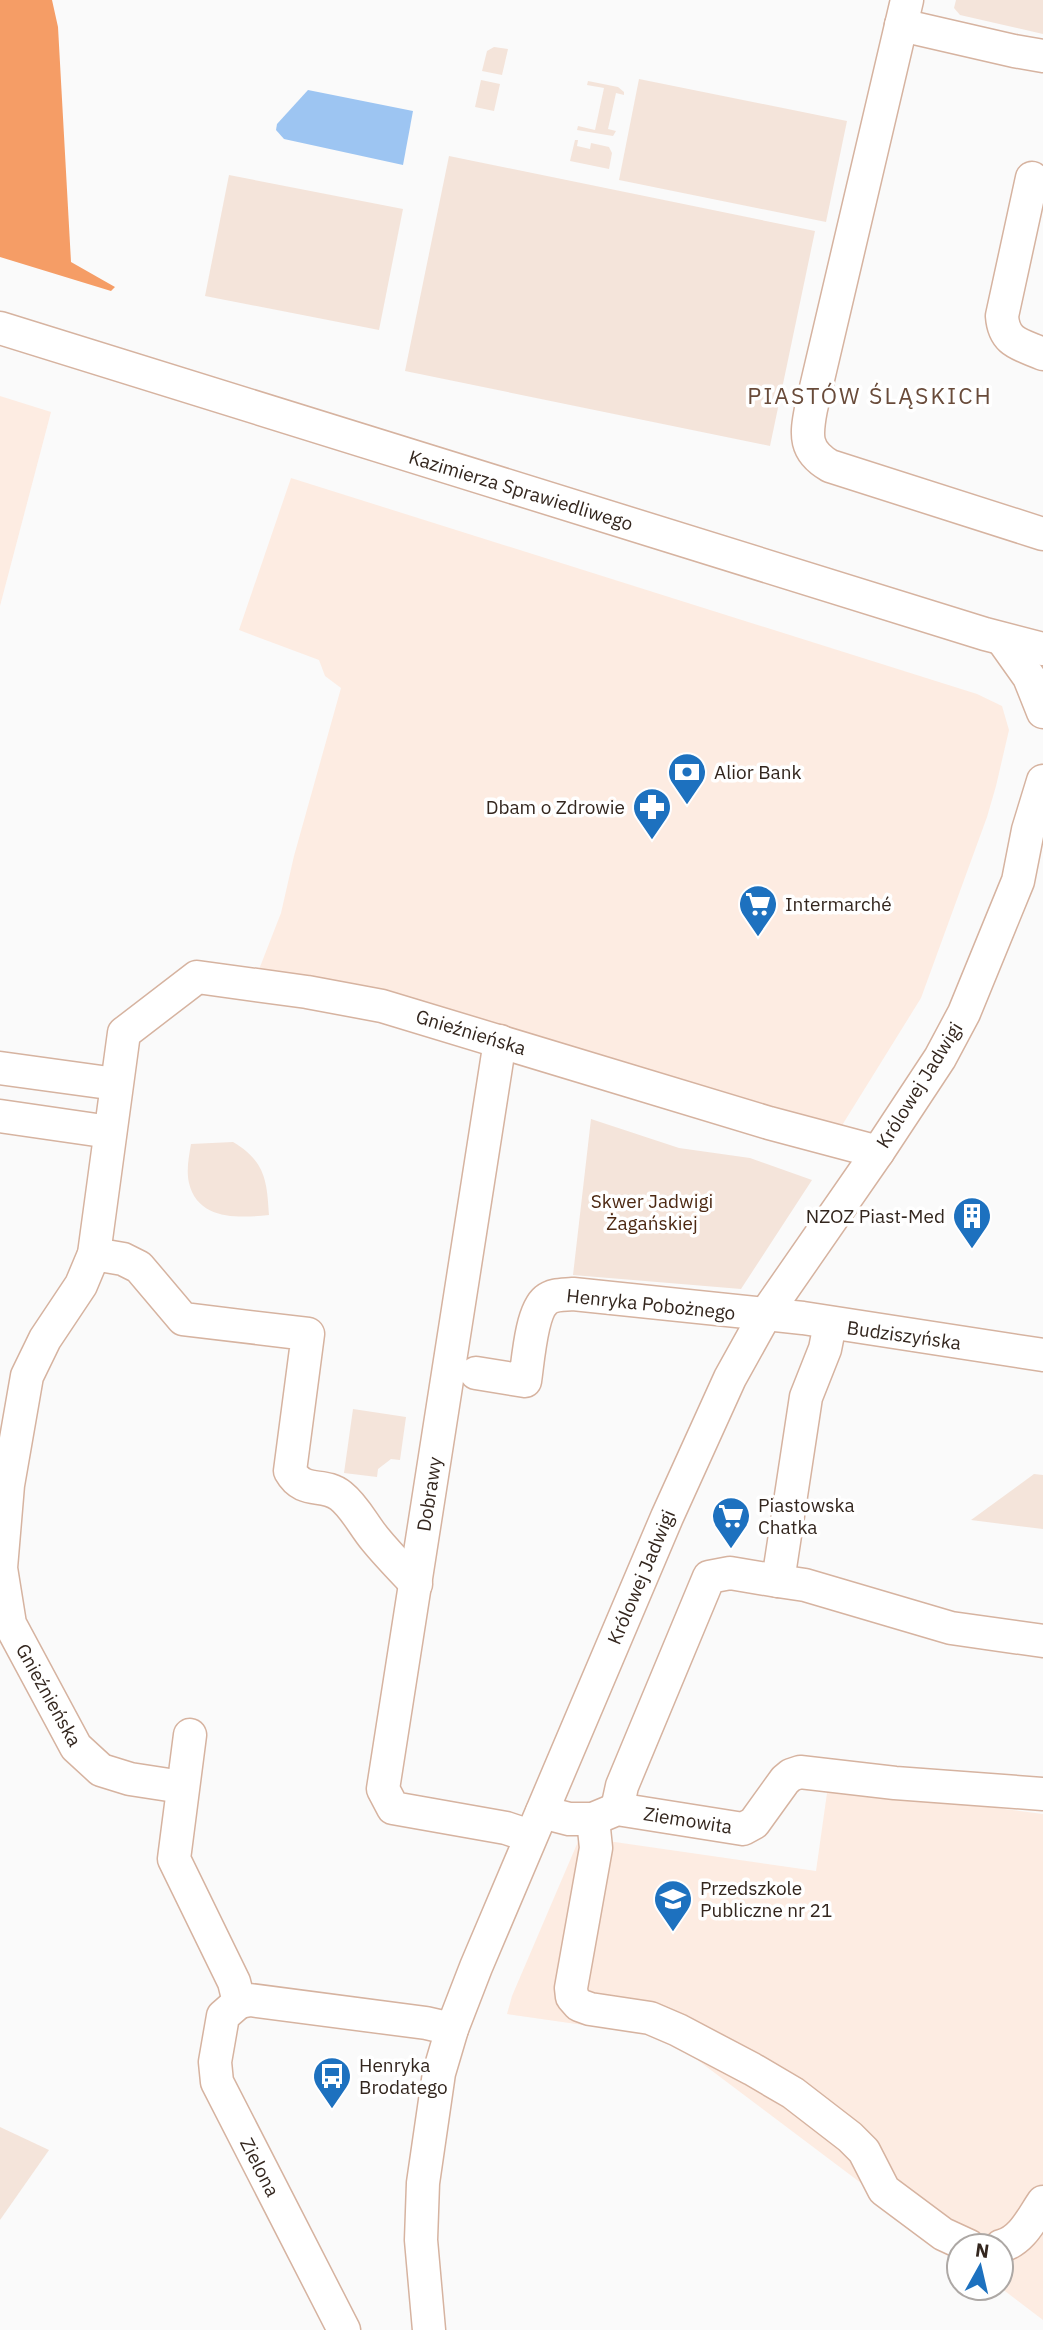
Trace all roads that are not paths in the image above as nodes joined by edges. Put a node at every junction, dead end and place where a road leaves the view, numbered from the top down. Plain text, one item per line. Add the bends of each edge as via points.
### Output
1 (904, 13) edge
2 (1043, 56) edge
3 (1032, 178) dead end
4 (0, 328) edge
5 (1043, 354) edge
6 (1043, 534) edge
7 (1002, 639) junction
8 (1043, 649) edge
9 (1043, 712) edge
10 (1043, 781) edge
11 (1043, 848) edge
12 (1018, 881) junction
13 (500, 1041) junction
14 (0, 1068) edge
15 (116, 1084) junction
16 (0, 1116) edge
17 (110, 1132) junction
18 (878, 1152) junction
19 (94, 1254) junction
20 (765, 1315) junction
21 (830, 1324) junction
22 (1043, 1355) edge
23 (476, 1373) dead end
24 (778, 1581) junction
25 (415, 1584) junction
26 (1043, 1641) edge
27 (190, 1735) dead end
28 (182, 1787) junction
29 (1043, 1794) edge
30 (605, 1814) junction
31 (536, 1824) junction
32 (239, 2002) junction
33 (453, 2029) junction
34 (1043, 2202) edge
35 (945, 2235) edge
36 (1015, 2239) edge
37 (344, 2330) edge
38 (429, 2330) edge

1 - 2 street via 1014,51
1 - 6 street via 811,409 810,447 830,466
3 - 5 street via 1002,316 1003,330 1011,340
4 - 7 street, Kazimierza Sprawiedliwego
7 - 8 street, Kazimierza Sprawiedliwego
7 - 9 street via 1029,677
10 - 12 street, Królowej Jadwigi
11 - 12 street, Królowej Jadwigi
12 - 18 street, Królowej Jadwigi via 964,1013
13 - 15 street, Gnieźnieńska via 357,1000 197,976 124,1033
13 - 18 street, Gnieźnieńska
13 - 25 street, Dobrawy
14 - 15 street
15 - 17 street, Gnieźnieńska
16 - 17 street
17 - 19 street, Gnieźnieńska
18 - 20 street, Królowej Jadwigi
19 - 25 street via 139,1267 183,1320 308,1334 290,1471 304,1486 342,1496
19 - 28 street, Gnieźnieńska via 27,1376 8,1485 1,1568 10,1624 76,1747 100,1770
20 - 21 street, Budziszyńska
20 - 23 street, Henryka Pobożnego via 555,1295 538,1309 525,1381
20 - 31 street, Królowej Jadwigi via 708,1422
21 - 22 street, Budziszyńska
21 - 24 street via 806,1397
24 - 26 street via 951,1628
24 - 30 street via 730,1573 709,1577 622,1786
25 - 31 street, Dobrawy via 383,1789 393,1808 506,1828
27 - 28 street
28 - 32 street via 174,1858 234,1982
29 - 30 street, Ziemowita via 800,1772 791,1774 754,1823 743,1829
30 - 31 street, Ziemowita
30 - 35 street via 572,1997 590,2009 650,2018 678,2030 793,2093 864,2151 884,2190
31 - 33 street, Królowej Jadwigi
32 - 33 street
32 - 37 street, Zielona via 223,2016 215,2062 217,2081
33 - 38 street, Królowej Jadwigi via 439,2073 421,2200
34 - 36 street

